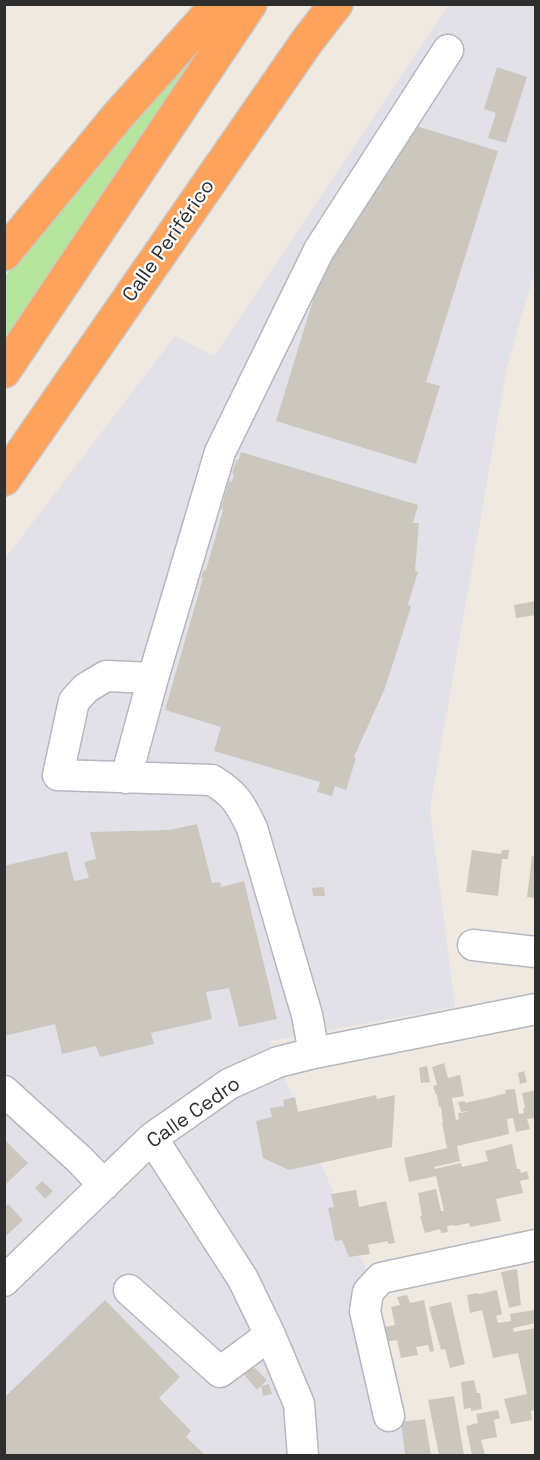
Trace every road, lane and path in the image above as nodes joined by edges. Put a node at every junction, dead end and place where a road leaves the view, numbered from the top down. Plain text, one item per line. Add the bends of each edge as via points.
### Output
1 (218, 4) edge
2 (250, 4) edge
3 (336, 4) edge
4 (448, 50) dead end
5 (4, 254) edge
6 (4, 371) edge
7 (4, 479) edge
8 (153, 678) junction
9 (126, 778) junction
10 (473, 945) dead end
11 (536, 952) edge
12 (536, 1009) edge
13 (314, 1053) junction
14 (4, 1091) edge
15 (152, 1138) junction
16 (104, 1185) junction
17 (536, 1245) edge
18 (4, 1281) edge
19 (129, 1290) dead end
20 (270, 1335) junction
21 (389, 1416) dead end
22 (303, 1455) edge

1 - 5 highway via 117,117
2 - 6 highway
3 - 7 highway, Calle Periférico
4 - 8 street via 319,250 220,452
8 - 9 street
8 - 9 street via 106,676 86,688 75,701 58,775
9 - 13 street via 212,780 241,805 252,828 307,1015
10 - 11 street
12 - 13 street, Calle Cedro
13 - 15 street, Calle Cedro via 278,1062 229,1084
14 - 16 street
15 - 16 street, Calle Cedro
15 - 20 street via 243,1279
16 - 18 street, Calle Cedro
17 - 21 street via 381,1278 368,1292 365,1311
19 - 20 street via 220,1372
20 - 22 street via 299,1404

